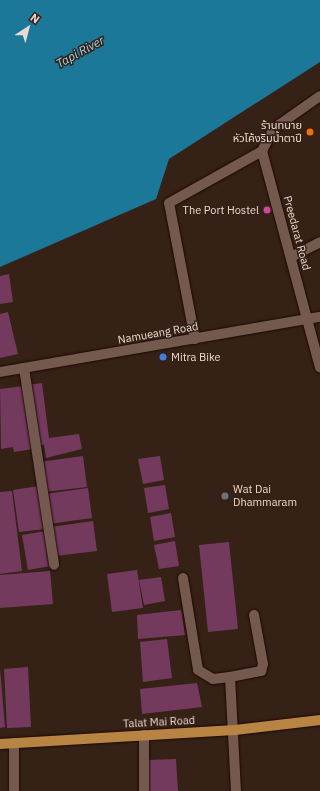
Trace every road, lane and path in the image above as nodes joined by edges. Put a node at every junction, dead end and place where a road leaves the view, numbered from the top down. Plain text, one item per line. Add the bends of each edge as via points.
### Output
1 (320, 96) edge
2 (262, 151) junction
3 (320, 242) edge
4 (291, 258) junction
5 (320, 317) edge
6 (307, 319) junction
7 (195, 339) junction
8 (320, 367) edge
9 (24, 368) junction
10 (0, 372) edge
11 (54, 565) dead end
12 (183, 578) dead end
13 (254, 615) dead end
14 (230, 677) junction
15 (320, 720) edge
16 (235, 730) junction
17 (144, 735) junction
18 (14, 743) junction
19 (0, 744) edge
20 (14, 791) edge
21 (144, 791) edge
22 (236, 791) edge

1 - 2 street via 274,129
2 - 4 street, Preedarat Road
2 - 7 street via 169,203
3 - 4 street
4 - 6 street, Preedarat Road
5 - 6 street, Namueang Road
6 - 7 street, Namueang Road
6 - 8 street, Preedarat Road
7 - 9 street, Namueang Road
9 - 10 street, Namueang Road
9 - 11 street
12 - 14 street via 198,670 213,679
13 - 14 street via 263,664 261,671
14 - 16 street
15 - 16 main road, Talat Mai Road
16 - 17 main road, Talat Mai Road
16 - 22 street
17 - 18 main road, Talat Mai Road
17 - 21 street
18 - 19 main road, Talat Mai Road
18 - 20 street

